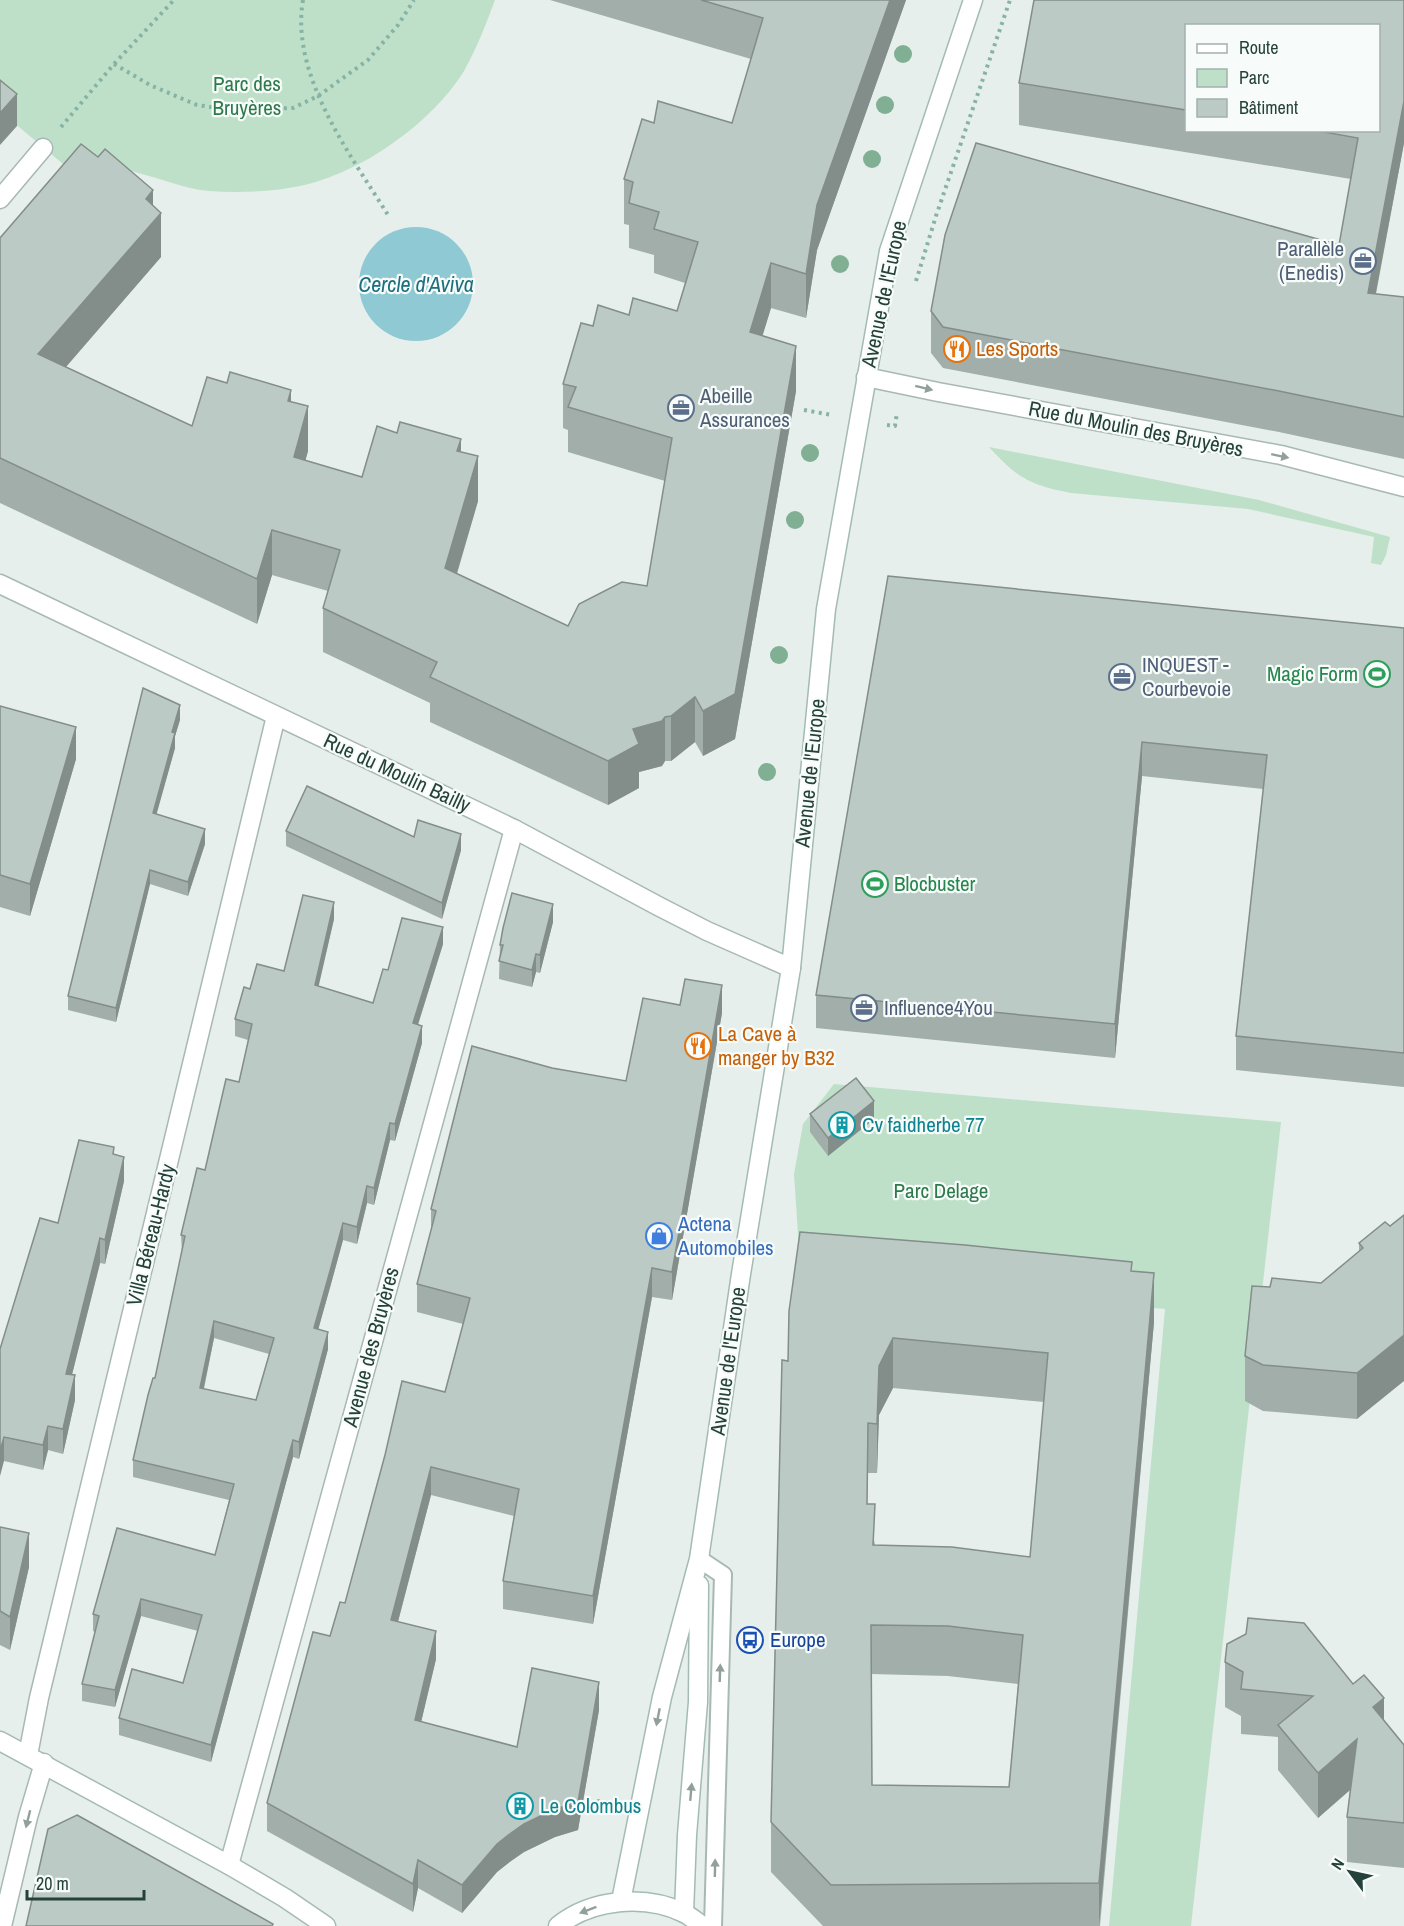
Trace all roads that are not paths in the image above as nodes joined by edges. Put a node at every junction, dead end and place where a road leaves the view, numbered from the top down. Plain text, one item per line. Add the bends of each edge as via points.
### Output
1 (973, 0) edge
2 (44, 148) road end
3 (0, 199) edge
4 (866, 376) junction
5 (1404, 487) edge
6 (0, 584) edge
7 (276, 716) junction
8 (514, 829) junction
9 (791, 968) junction
10 (699, 1559) junction
11 (0, 1741) edge
12 (36, 1759) junction
13 (229, 1865) junction
14 (621, 1901) junction
15 (684, 1913) junction
16 (2, 1926) edge
17 (326, 1926) edge
18 (558, 1926) edge
19 (703, 1926) edge
20 (714, 1926) edge

1 - 4 street, Avenue de l'Europe via 889,251
2 - 3 street
4 -> 5 street, Rue du Moulin des Bruyères via 1281,455
4 - 9 street, Avenue de l'Europe via 826,609
6 - 7 street, Rue du Moulin Bailly
7 - 8 street, Rue du Moulin Bailly
7 - 12 street, Villa Béreau-Hardy via 39,1698
8 - 9 street, Rue du Moulin Bailly via 679,917
8 - 13 street, Avenue des Bruyères
9 - 10 street, Avenue de l'Europe
10 -> 14 street via 662,1697
15 -> 10 street via 698,1702
20 -> 10 lane via 723,1575
11 - 12 street
12 - 13 street
12 -> 16 street, Villa Béreau-Hardy via 28,1817
13 - 17 street
14 - 15 street via 654,1903
14 -> 18 street via 589,1908
15 - 19 street

